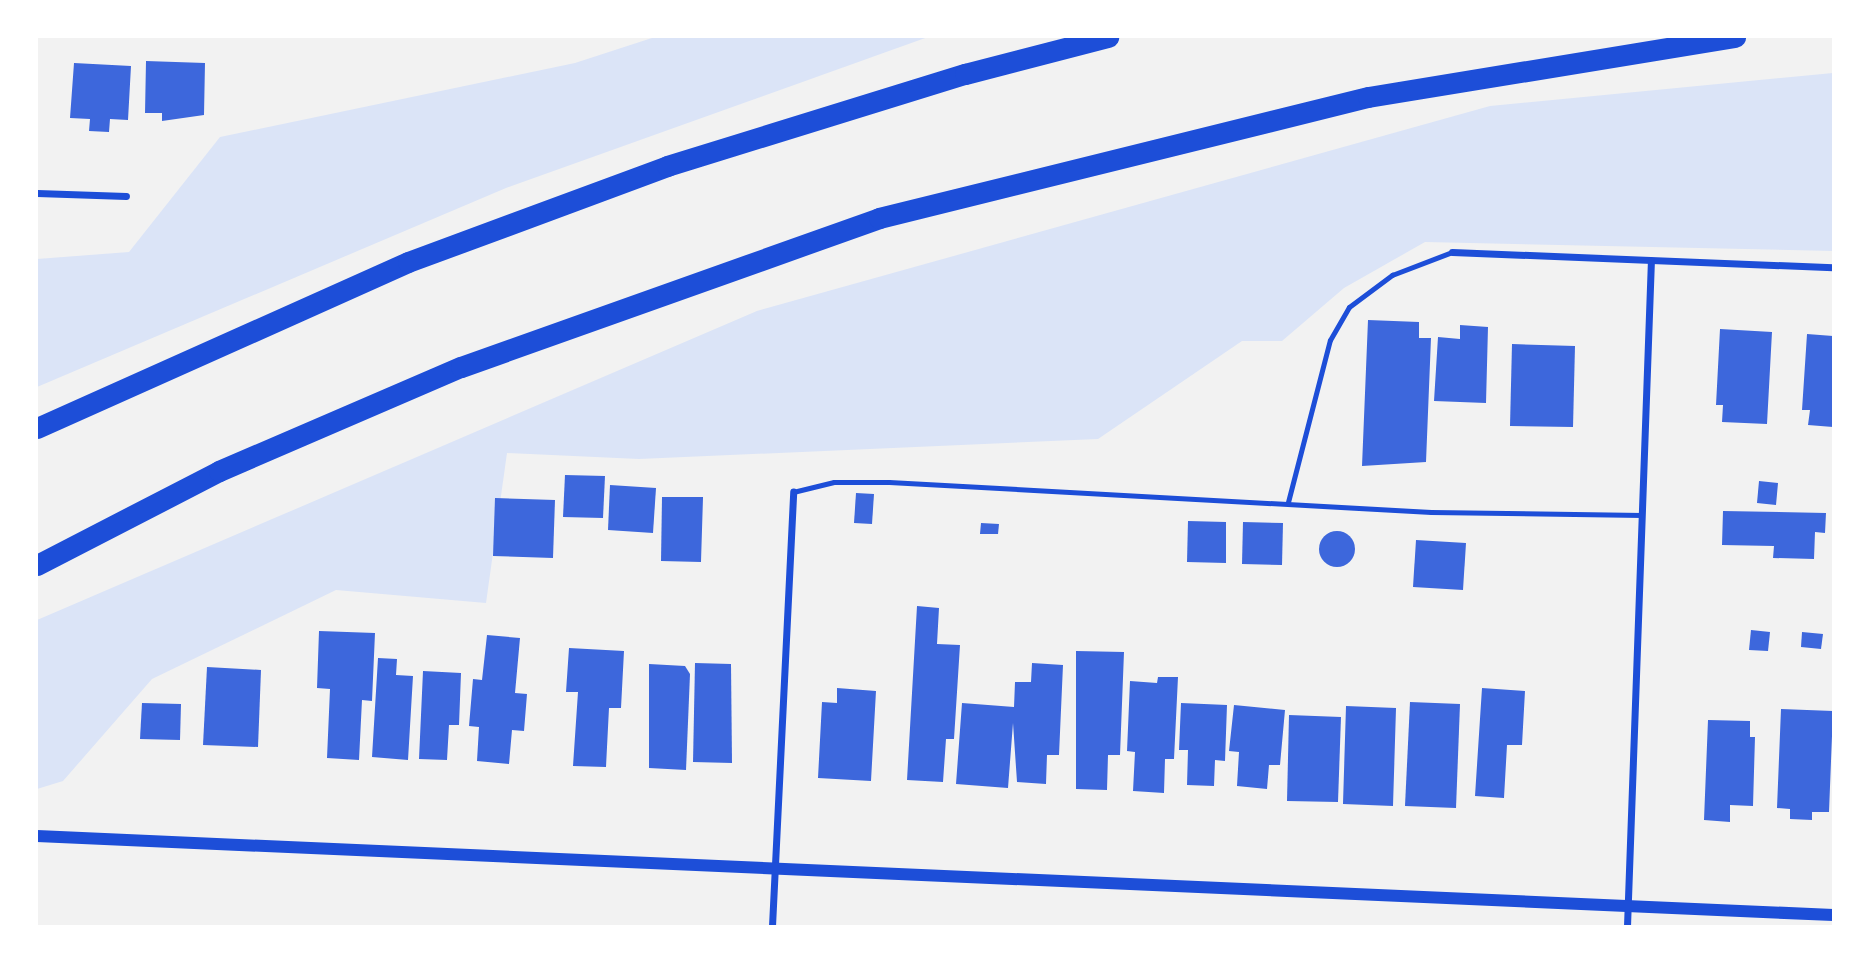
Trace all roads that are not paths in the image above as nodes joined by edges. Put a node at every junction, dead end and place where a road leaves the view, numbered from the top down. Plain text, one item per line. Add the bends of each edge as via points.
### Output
1 (1108, 37) edge
2 (1735, 37) edge
3 (37, 192) edge
4 (126, 196) dead end
5 (1452, 252) joint
6 (1651, 260) junction
7 (1833, 267) edge
8 (37, 428) edge
9 (793, 492) joint
10 (1288, 502) junction
11 (1642, 515) junction
12 (37, 565) edge
13 (37, 836) edge
14 (774, 866) junction
15 (1628, 904) junction
16 (1833, 915) edge
17 (772, 926) edge
18 (1627, 926) edge

1 - 8 highway via 965,74 667,166 408,262
2 - 12 highway via 1341,102 879,218 461,367 219,471
3 - 4 street
5 - 6 street
5 - 10 lane via 1392,275 1349,307 1330,340
6 - 7 street
6 - 11 street
9 - 10 lane via 834,482 889,482
9 - 14 street
10 - 11 lane
11 - 15 street
13 - 14 street
14 - 15 street
14 - 17 street
15 - 16 street
15 - 18 street

